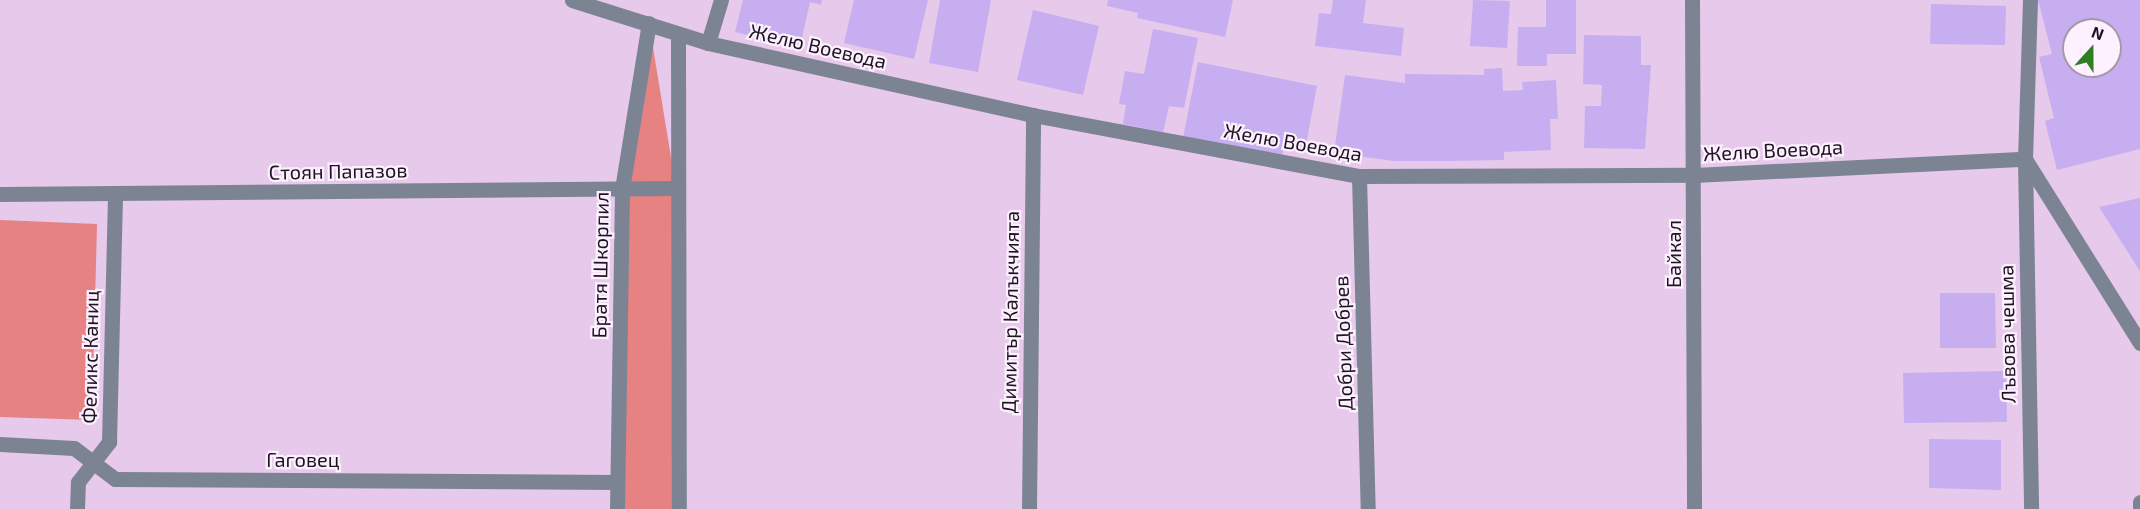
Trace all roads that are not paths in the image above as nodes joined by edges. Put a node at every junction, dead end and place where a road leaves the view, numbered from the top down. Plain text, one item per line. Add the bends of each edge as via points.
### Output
1 (572, 0) edge
2 (722, 0) edge
3 (1692, 0) edge
4 (2030, 0) edge
5 (649, 23) junction
6 (678, 34) junction
7 (708, 43) junction
8 (1033, 116) junction
9 (2025, 159) junction
10 (1694, 174) junction
11 (1359, 176) junction
12 (676, 188) junction
13 (622, 189) junction
14 (0, 194) edge
15 (115, 195) junction
16 (2140, 343) edge
17 (0, 444) edge
18 (94, 462) junction
19 (617, 482) junction
20 (2140, 502) edge
21 (2140, 508) edge
22 (77, 509) edge
23 (617, 509) edge
24 (679, 509) edge
25 (1029, 509) edge
26 (1368, 509) edge
27 (1694, 509) edge
28 (2031, 509) edge

1 - 5 street, Желю Воевода
2 - 7 street
3 - 10 street, Байкал
4 - 9 street, Лъвова чешма
5 - 6 street, Желю Воевода
5 - 13 street, Братя Шкорпил
6 - 7 street, Желю Воевода
6 - 12 street
7 - 8 street, Желю Воевода
8 - 11 street, Желю Воевода
8 - 25 street, Димитър Калъкчията
9 - 10 street, Желю Воевода
9 - 16 street
9 - 28 street, Лъвова чешма
10 - 11 street, Желю Воевода
10 - 27 street, Байкал
11 - 26 street, Добри Добрев
12 - 13 street, Стоян Папазов
12 - 24 street
13 - 15 street, Стоян Папазов
13 - 19 street, Братя Шкорпил
14 - 15 street, Стоян Папазов
15 - 18 street, Феликс Каниц via 109,442
17 - 18 street, Гаговец via 74,448
18 - 19 street, Гаговец via 115,479
18 - 22 street, Феликс Каниц via 78,482
19 - 23 street, Братя Шкорпил
20 - 21 street

